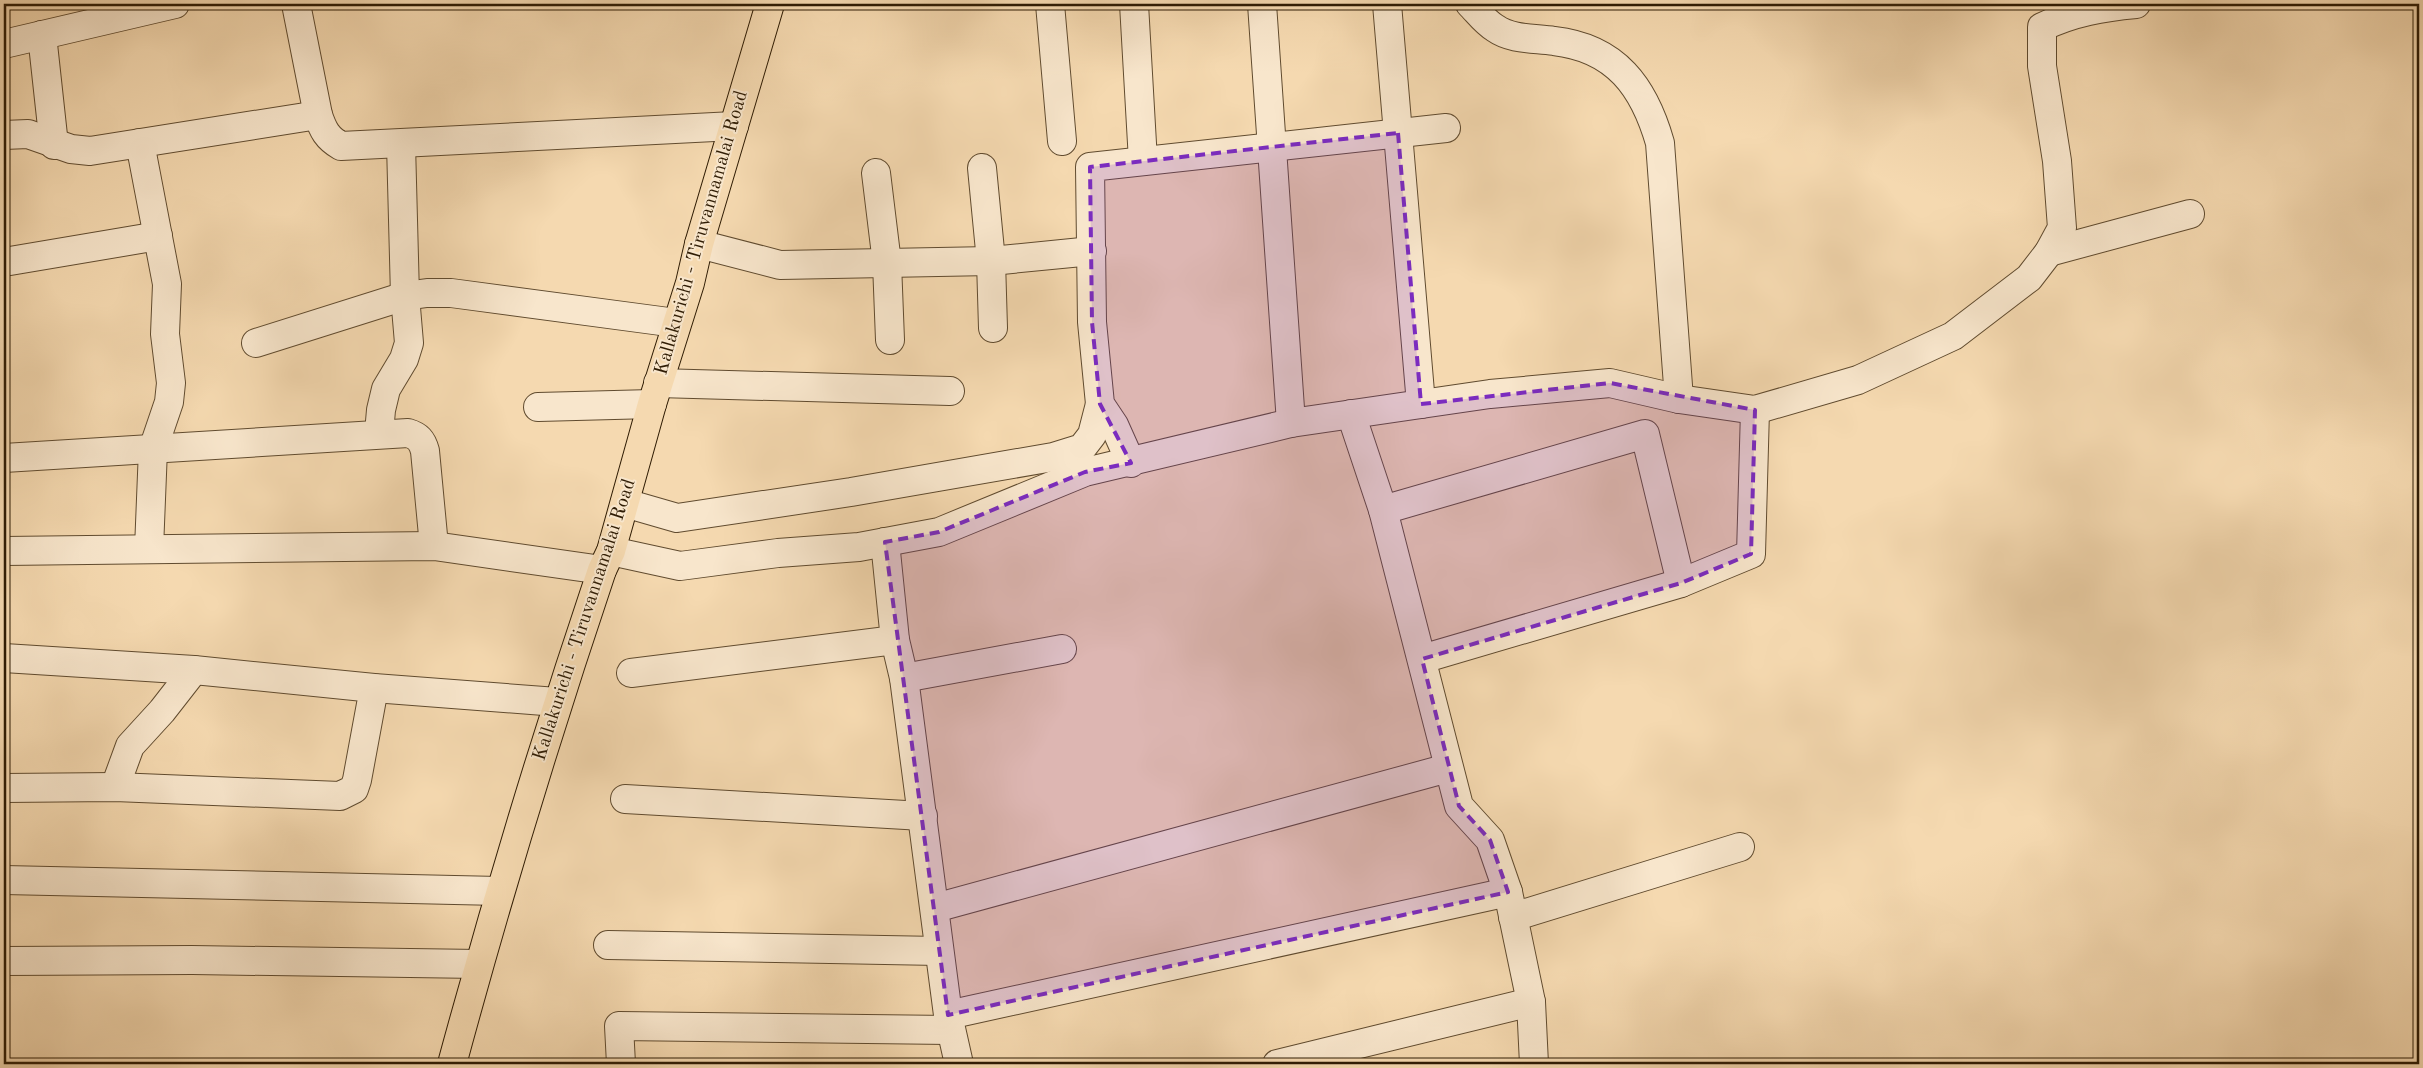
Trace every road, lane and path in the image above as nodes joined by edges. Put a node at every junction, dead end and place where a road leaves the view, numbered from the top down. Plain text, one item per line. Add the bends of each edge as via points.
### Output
1 (175, 4) edge
2 (296, 4) edge
3 (770, 4) edge
4 (1050, 4) edge
5 (1134, 4) edge
6 (1262, 4) edge
7 (1387, 4) edge
8 (1470, 4) edge
9 (2136, 4) edge
10 (2041, 15) edge
11 (42, 35) junction
12 (4, 44) edge
13 (318, 115) junction
14 (734, 126) junction
15 (1446, 128) dead end
16 (1398, 133) junction
17 (4, 135) edge
18 (1062, 141) dead end
19 (140, 143) junction
20 (54, 144) junction
21 (401, 144) junction
22 (1270, 147) junction
23 (1143, 161) junction
24 (982, 168) dead end
25 (876, 173) dead end
26 (2190, 214) dead end
27 (158, 236) junction
28 (699, 244) junction
29 (1092, 251) junction
30 (2048, 252) junction
31 (4, 262) edge
32 (991, 262) junction
33 (888, 263) junction
34 (405, 296) junction
35 (676, 323) junction
36 (993, 328) dead end
37 (890, 340) dead end
38 (256, 342) dead end
39 (950, 392) dead end
40 (655, 393) junction
41 (1679, 399) junction
42 (1100, 404) junction
43 (1421, 404) junction
44 (538, 407) dead end
45 (1755, 410) junction
46 (1351, 414) junction
47 (1291, 423) junction
48 (379, 433) junction
49 (153, 448) junction
50 (4, 458) edge
51 (1131, 463) junction
52 (625, 503) junction
53 (1383, 510) junction
54 (884, 542) junction
55 (434, 546) junction
56 (148, 549) junction
57 (4, 551) edge
58 (607, 560) junction
59 (1681, 583) junction
60 (895, 640) junction
61 (1062, 649) dead end
62 (4, 658) edge
63 (1422, 659) junction
64 (194, 670) junction
65 (631, 673) dead end
66 (904, 678) junction
67 (374, 688) junction
68 (558, 702) junction
69 (1448, 768) junction
70 (115, 787) junction
71 (4, 788) edge
72 (625, 799) dead end
73 (923, 816) junction
74 (1740, 847) dead end
75 (4, 880) edge
76 (499, 891) junction
77 (1510, 904) junction
78 (935, 908) junction
79 (608, 945) dead end
80 (939, 950) junction
81 (4, 960) edge
82 (479, 964) junction
83 (1531, 1002) junction
84 (949, 1022) junction
85 (452, 1064) edge
86 (621, 1064) edge
87 (959, 1064) edge
88 (1277, 1064) edge
89 (1534, 1064) edge

1 - 11 street
2 - 13 street
3 - 14 highway, Kallakurichi - Tiruvannamalai Road
4 - 18 street
5 - 23 street
6 - 22 street
7 - 16 street
8 - 41 street via 1494,28 1510,36 1556,41 1598,54 1626,74 1640,90 1660,142
9 - 10 street via 2092,9 2061,18
10 - 30 street via 2042,66 2062,228
11 - 12 street
11 - 20 street
13 - 19 street
13 - 21 street via 329,139 341,146
14 - 21 street
14 - 28 highway, Kallakurichi - Tiruvannamalai Road
15 - 16 street
16 - 22 street
16 - 43 street
17 - 20 street via 28,134
19 - 20 street via 90,151
19 - 27 street
21 - 34 street
22 - 23 street
22 - 47 street
23 - 29 street via 1090,167
24 - 32 street
25 - 33 street
26 - 30 street
27 - 31 street
27 - 49 street via 167,284 165,334 171,382 169,402
28 - 33 street via 780,264
28 - 35 highway, Kallakurichi - Tiruvannamalai Road
29 - 32 street
29 - 42 street via 1092,322
30 - 45 street via 2029,278 1953,336 1858,380
32 - 33 street
32 - 36 street
33 - 37 street
34 - 35 street via 451,293
34 - 38 street
34 - 48 street via 410,343 386,389
35 - 40 highway, Kallakurichi - Tiruvannamalai Road
39 - 40 street
40 - 44 street
40 - 52 highway, Kallakurichi - Tiruvannamalai Road
41 - 43 street via 1610,383
41 - 45 street
42 - 51 street
42 - 52 street via 1092,436 1082,448 1053,457 677,518
43 - 46 street
45 - 59 street via 1751,554
46 - 47 street
46 - 53 street
47 - 51 street
48 - 49 street
48 - 55 street via 408,433 422,441
49 - 50 street
49 - 56 street
51 - 54 street via 1085,472 939,532
52 - 58 highway, Kallakurichi - Tiruvannamalai Road
53 - 59 street via 1646,434
53 - 63 street
54 - 58 street via 680,566
54 - 60 street
55 - 56 street
55 - 58 street
56 - 57 street
58 - 68 highway, Kallakurichi - Tiruvannamalai Road
59 - 63 street
60 - 65 street
60 - 66 street
61 - 66 street
62 - 64 street
63 - 69 street
64 - 67 street
64 - 70 street via 130,746
66 - 73 street
67 - 68 street
67 - 70 street via 357,780 349,793 332,797
68 - 76 highway, Kallakurichi - Tiruvannamalai Road
69 - 77 street via 1459,806 1490,840
69 - 78 street
70 - 71 street
72 - 73 street
73 - 78 street
74 - 77 street
75 - 76 street
76 - 82 highway, Kallakurichi - Tiruvannamalai Road
77 - 83 street
77 - 84 street
78 - 80 street
79 - 80 street
80 - 84 street
81 - 82 street
82 - 85 highway, Kallakurichi - Tiruvannamalai Road
83 - 88 street
83 - 89 street
84 - 86 street via 619,1026
84 - 87 street

